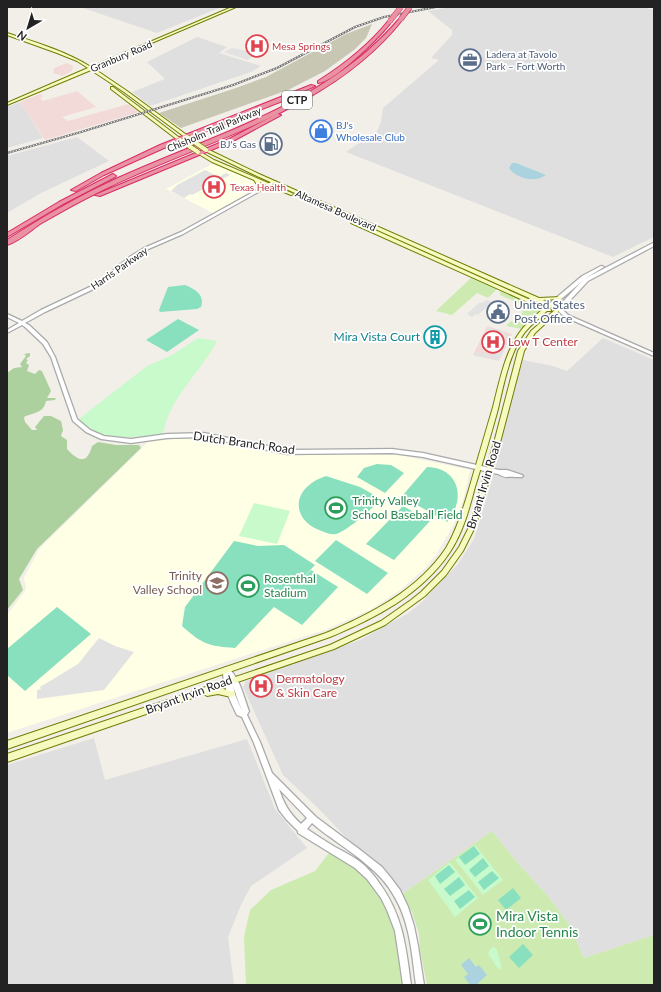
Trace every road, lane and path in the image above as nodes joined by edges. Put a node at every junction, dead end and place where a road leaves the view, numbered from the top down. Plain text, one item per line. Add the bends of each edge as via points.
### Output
1 (227, 7) edge
2 (235, 7) edge
3 (401, 7) edge
4 (410, 7) edge
5 (7, 34) edge
6 (7, 37) edge
7 (20, 38) junction
8 (15, 40) junction
9 (134, 46) junction
10 (139, 48) junction
11 (56, 52) junction
12 (51, 54) junction
13 (87, 68) junction
14 (53, 83) junction
15 (313, 86) junction
16 (320, 88) junction
17 (133, 97) junction
18 (128, 99) junction
19 (7, 101) edge
20 (7, 104) edge
21 (159, 124) junction
22 (173, 127) junction
23 (170, 132) junction
24 (186, 137) junction
25 (179, 140) junction
26 (168, 144) junction
27 (207, 150) junction
28 (199, 153) junction
29 (213, 160) junction
30 (240, 167) junction
31 (234, 169) junction
32 (253, 173) junction
33 (256, 179) junction
34 (274, 182) junction
35 (269, 184) junction
36 (259, 190) junction
37 (360, 225) junction
38 (20, 226) junction
39 (382, 230) junction
40 (7, 235) edge
41 (8, 242) edge
42 (653, 244) edge
43 (559, 298) junction
44 (537, 299) junction
45 (549, 307) junction
46 (557, 310) junction
47 (7, 316) edge
48 (21, 323) junction
49 (7, 332) edge
50 (654, 355) edge
51 (478, 467) junction
52 (490, 470) junction
53 (517, 476) dead end
54 (226, 670) junction
55 (231, 680) junction
56 (231, 694) junction
57 (178, 700) junction
58 (244, 716) junction
59 (7, 745) edge
60 (7, 758) edge
61 (268, 774) junction
62 (312, 817) junction
63 (301, 830) junction
64 (407, 985) edge
65 (420, 985) edge

1 - 9 main road, Granbury Road
2 - 10 main road, Granbury Road
3 - 15 highway, Chisholm Trail Parkway / CTP, bridge via 358,55
4 - 16 highway, Chisholm Trail Parkway / CTP, bridge via 369,54
5 - 7 main road, Altamesa Boulevard
6 - 8 main road, Altamesa Boulevard
7 - 8 main road
7 - 11 main road, Altamesa Boulevard
8 - 12 main road, Altamesa Boulevard
9 - 10 main road
9 - 13 main road, Granbury Road
10 - 13 main road, Granbury Road
11 - 12 main road
11 - 13 main road, Altamesa Boulevard
12 - 13 main road, Altamesa Boulevard
13 - 14 main road, Granbury Road
13 - 17 main road, Altamesa Boulevard
13 - 18 main road, Altamesa Boulevard
14 - 19 main road, Granbury Road
14 - 20 main road, Granbury Road
15 - 24 highway
15 - 38 highway, Chisholm Trail Parkway / CTP via 255,116 100,183
16 - 27 highway via 271,120
16 - 41 highway, Chisholm Trail Parkway / CTP via 257,120 99,189
17 - 18 main road
17 - 22 main road, Altamesa Boulevard
18 - 21 main road, Altamesa Boulevard
21 - 22 main road via 164,123
21 - 23 main road, Altamesa Boulevard
22 - 24 main road, Altamesa Boulevard
23 - 25 main road, Altamesa Boulevard
23 - 26 main road via 172,140
24 - 25 highway
24 - 27 main road, Altamesa Boulevard, bridge
25 - 26 highway
25 - 28 main road, Altamesa Boulevard, bridge
26 - 38 highway via 90,180
27 - 28 highway
27 - 30 main road, Altamesa Boulevard
28 - 29 main road, Altamesa Boulevard
28 - 41 highway via 84,201
29 - 30 main road
29 - 31 main road, Altamesa Boulevard
30 - 32 main road, Altamesa Boulevard
31 - 32 main road
31 - 33 main road, Altamesa Boulevard
32 - 34 main road, Altamesa Boulevard
33 - 35 main road, Altamesa Boulevard
33 - 36 main road
34 - 35 street, Harris Parkway
34 - 39 main road, Altamesa Boulevard
35 - 36 street, Harris Parkway
35 - 37 main road, Altamesa Boulevard
36 - 48 street, Harris Parkway via 145,249 98,285
37 - 39 main road
37 - 45 main road, Altamesa Boulevard
38 - 40 highway, Chisholm Trail Parkway / CTP
39 - 44 main road, Altamesa Boulevard
42 - 43 street, Bryant Irvin Road via 593,271
42 - 46 street, Bryant Irvin Road via 586,280
43 - 44 main road
43 - 45 street, Bryant Irvin Road
44 - 45 main road, Altamesa Boulevard
45 - 46 main road, Altamesa Boulevard
45 - 51 main road, Bryant Irvin Road via 526,328 513,348
46 - 50 street, Altamesa Boulevard
46 - 52 main road, Bryant Irvin Road via 533,332 521,351
47 - 48 street, Dutch Branch Road
48 - 49 street, Harris Parkway
48 - 51 street, Dutch Branch Road via 40,338 53,357 75,420 88,431 103,438 131,441 167,436 204,435 287,452 387,450
51 - 52 street, Dutch Branch Road
51 - 54 main road, Bryant Irvin Road via 463,518 451,543 435,566 407,593 348,627
52 - 53 street, Dutch Branch Road via 506,476
52 - 55 main road, Bryant Irvin Road via 469,535 448,567 423,594 397,614 367,631 332,646
54 - 55 street
54 - 59 main road, Bryant Irvin Road
55 - 56 street
55 - 57 main road, Bryant Irvin Road
55 - 58 street via 246,711
56 - 57 main road via 212,691
56 - 58 street via 238,713
57 - 60 main road, Bryant Irvin Road
58 - 61 street via 257,742
61 - 62 street
61 - 63 street via 286,816
62 - 63 street
62 - 65 street via 370,861 394,888 404,907 412,934
63 - 64 street via 352,860 366,871 385,896 396,918 402,942

